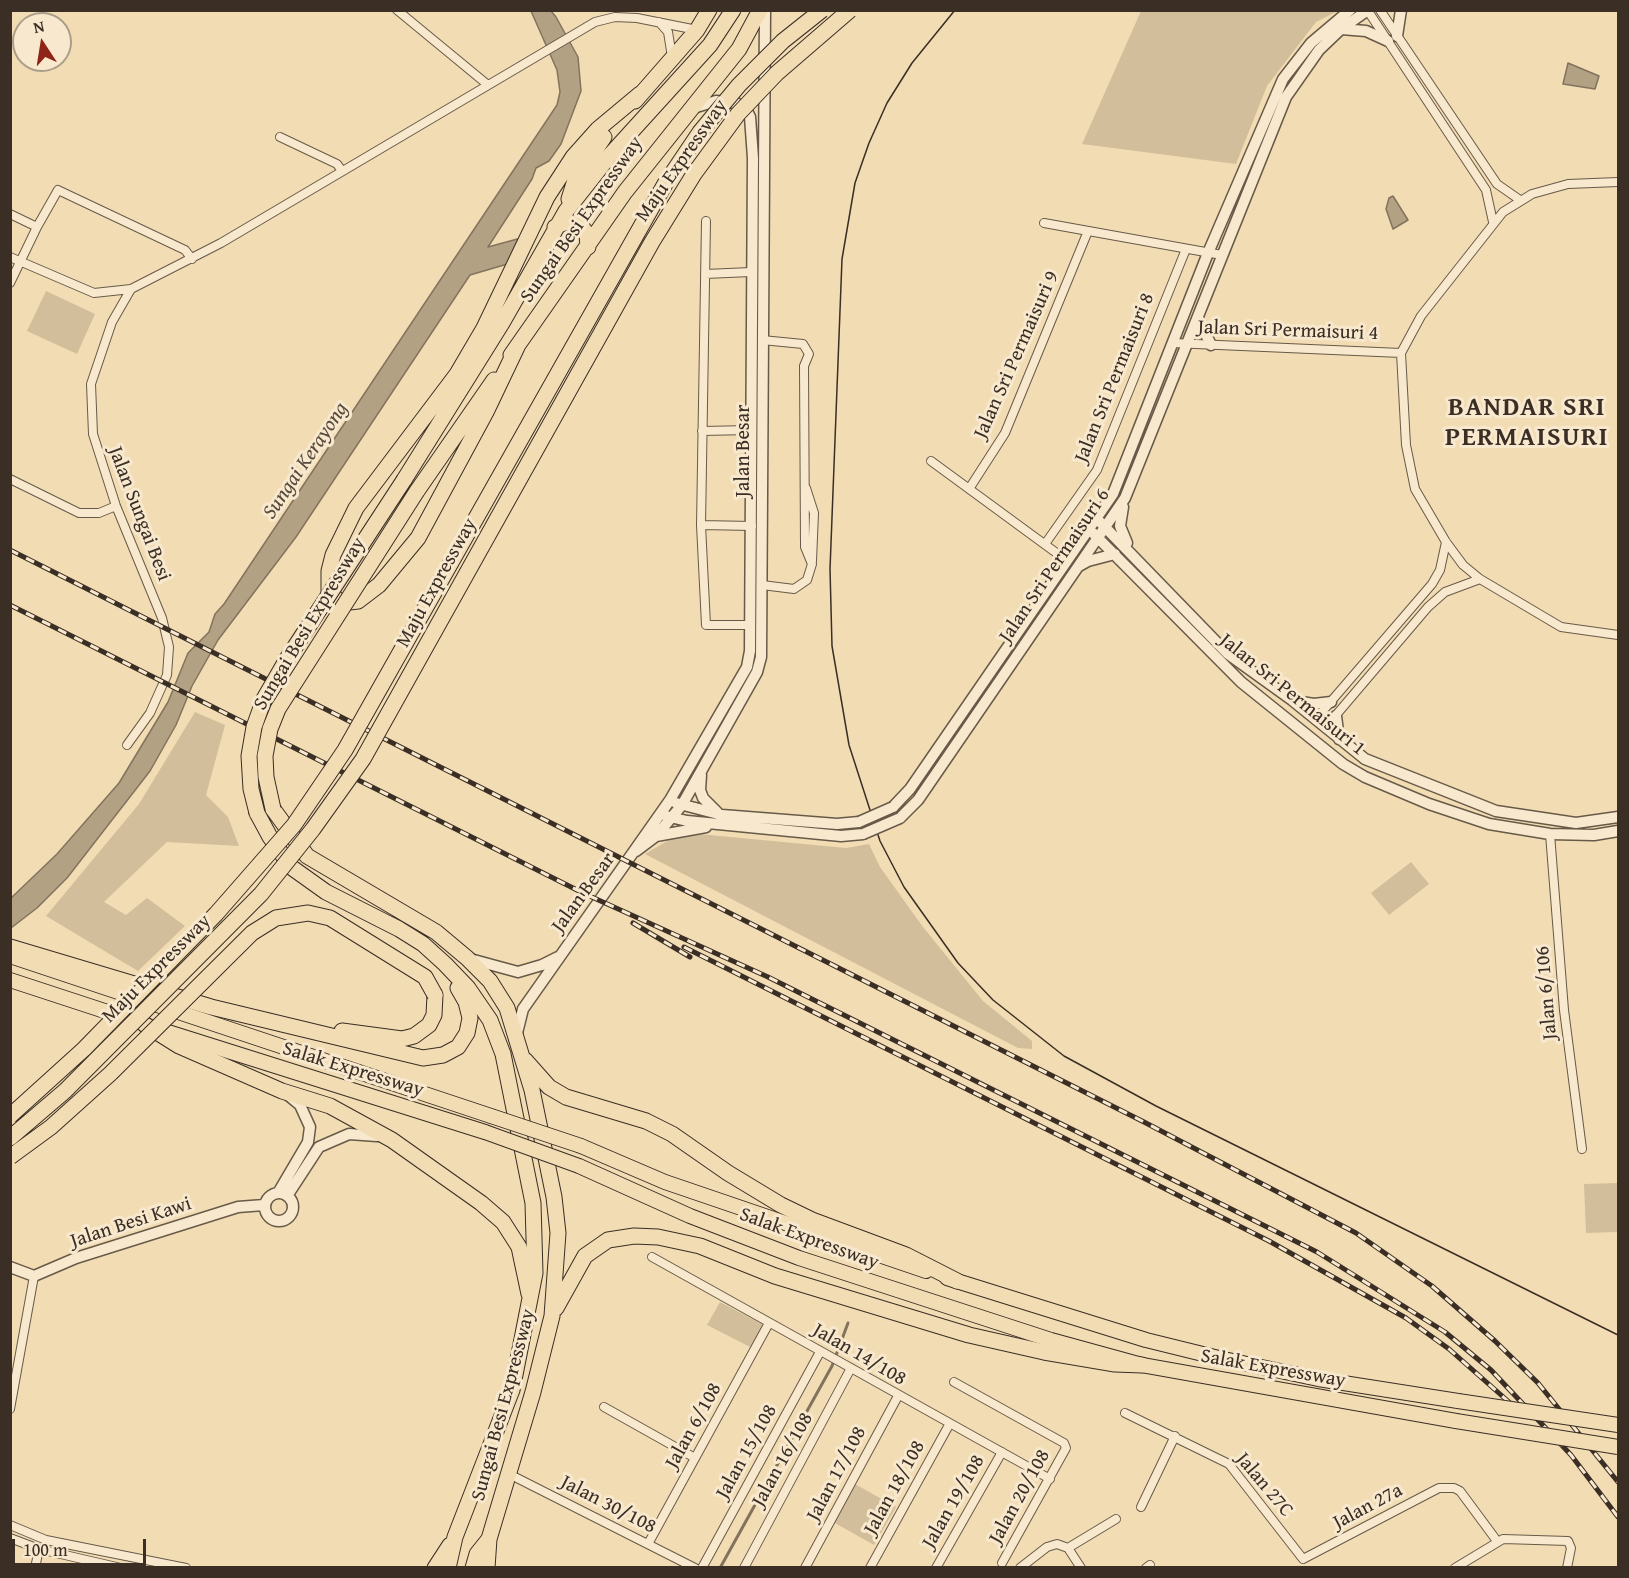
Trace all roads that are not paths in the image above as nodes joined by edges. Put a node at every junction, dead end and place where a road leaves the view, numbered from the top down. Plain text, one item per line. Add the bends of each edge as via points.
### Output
1 (397, 10) edge
2 (709, 10) edge
3 (733, 10) edge
4 (762, 10) edge
5 (822, 10) edge
6 (850, 10) edge
7 (1350, 10) edge
8 (1368, 10) edge
9 (1380, 10) edge
10 (1401, 10) edge
11 (658, 22) junction
12 (1341, 29) junction
13 (697, 30) junction
14 (1393, 38) junction
15 (672, 57) junction
16 (488, 85) junction
17 (640, 94) junction
18 (688, 110) junction
19 (280, 137) dead end
20 (342, 171) junction
21 (1618, 182) edge
22 (1520, 200) junction
23 (758, 203) junction
24 (566, 211) junction
25 (10, 214) edge
26 (706, 221) dead end
27 (1494, 222) junction
28 (1044, 223) dead end
29 (37, 227) junction
30 (555, 227) junction
31 (1088, 231) junction
32 (588, 247) junction
33 (1186, 249) junction
34 (1208, 253) junction
35 (1222, 255) junction
36 (10, 257) edge
37 (192, 259) junction
38 (21, 262) junction
39 (751, 272) junction
40 (705, 274) junction
41 (10, 283) edge
42 (130, 289) junction
43 (1198, 318) junction
44 (762, 340) junction
45 (1173, 343) junction
46 (1187, 344) junction
47 (1211, 345) junction
48 (517, 347) junction
49 (1401, 352) junction
50 (751, 430) junction
51 (702, 431) junction
52 (931, 461) dead end
53 (10, 479) edge
54 (969, 489) junction
55 (1125, 498) junction
56 (116, 506) junction
57 (1096, 518) junction
58 (701, 525) junction
59 (752, 526) junction
60 (1105, 527) junction
61 (1088, 529) junction
62 (1098, 537) junction
63 (1446, 542) junction
64 (1045, 544) junction
65 (1131, 550) junction
66 (1115, 554) junction
67 (1066, 560) junction
68 (1077, 567) junction
69 (1480, 579) junction
70 (762, 585) junction
71 (750, 625) junction
72 (1618, 635) edge
73 (1292, 700) junction
74 (1331, 702) junction
75 (1336, 716) junction
76 (1296, 724) junction
77 (1318, 726) junction
78 (1339, 740) junction
79 (127, 745) dead end
80 (1322, 746) junction
81 (703, 768) junction
82 (1407, 777) junction
83 (1400, 793) junction
84 (670, 800) junction
85 (682, 805) junction
86 (661, 813) junction
87 (1618, 817) edge
88 (672, 819) junction
89 (721, 820) junction
90 (1618, 831) edge
91 (1550, 834) junction
92 (656, 836) junction
93 (636, 851) junction
94 (10, 947) edge
95 (561, 955) junction
96 (16, 958) edge
97 (467, 958) junction
98 (445, 964) junction
99 (12, 981) edge
100 (137, 987) junction
101 (179, 1013) junction
102 (144, 1024) junction
103 (300, 1028) junction
104 (517, 1033) junction
105 (523, 1058) junction
106 (282, 1091) junction
107 (10, 1116) edge
108 (10, 1138) edge
109 (392, 1140) junction
110 (1582, 1149) dead end
111 (10, 1157) edge
112 (282, 1194) junction
113 (264, 1205) junction
114 (652, 1257) dead end
115 (10, 1267) edge
116 (34, 1276) junction
117 (957, 1281) junction
118 (531, 1306) junction
119 (552, 1316) junction
120 (769, 1323) junction
121 (825, 1354) junction
122 (1142, 1365) junction
123 (851, 1368) junction
124 (954, 1382) dead end
125 (898, 1396) junction
126 (604, 1407) dead end
127 (10, 1409) edge
128 (1125, 1413) dead end
129 (949, 1425) junction
130 (1618, 1425) edge
131 (1175, 1436) junction
132 (1618, 1447) edge
133 (1002, 1452) junction
134 (695, 1458) junction
135 (507, 1473) junction
136 (1050, 1479) junction
137 (1141, 1507) dead end
138 (1116, 1519) dead end
139 (10, 1525) edge
140 (455, 1537) junction
141 (10, 1538) edge
142 (489, 1539) junction
143 (1497, 1541) junction
144 (648, 1544) junction
145 (1068, 1548) junction
146 (39, 1549) junction
147 (1002, 1563) dead end
148 (1301, 1563) edge
149 (169, 1566) edge
150 (35, 1568) edge
151 (121, 1568) edge
152 (186, 1568) edge
153 (435, 1568) edge
154 (448, 1568) edge
155 (473, 1568) edge
156 (487, 1568) edge
157 (694, 1568) edge
158 (702, 1568) edge
159 (744, 1568) edge
160 (805, 1568) edge
161 (870, 1568) edge
162 (936, 1568) edge
163 (1020, 1568) edge
164 (1081, 1568) edge
165 (1455, 1568) edge
166 (1567, 1568) edge

1 - 16 street
2 - 13 highway
3 - 24 highway, Sungai Besi Expressway via 710,45 611,154
4 - 18 highway, Sungai Besi Expressway via 739,49
4 - 23 street, Jalan Besar
5 - 100 highway, Maju Expressway, bridge via 783,41 739,85 700,132 631,240 345,750 294,825 256,871
6 - 108 highway, Maju Expressway, bridge via 777,73 738,114 694,174 651,242 363,759 313,829 261,894 65,1091
7 - 34 street, Jalan Sri Permaisuri 6 via 1311,43 1283,79
8 - 12 street, Jalan Sri Permaisuri 6
8 - 14 street
9 - 14 street
10 - 14 street
11 - 13 street
11 - 15 street via 668,32
11 - 16 street via 615,17 595,22
12 - 14 street
12 - 35 street, Jalan Sri Permaisuri 6 via 1305,66 1286,97
13 - 15 highway
14 - 22 street via 1497,184
14 - 27 street via 1486,190
15 - 17 highway
16 - 20 street
17 - 24 highway via 595,147 575,180
17 - 48 highway via 598,129 573,157 547,197 484,328 457,374 356,508 329,572 329,592 341,603 358,601 379,585 418,538
18 - 23 street, Jalan Besar via 716,101 736,103 746,109
18 - 32 highway, Sungai Besi Expressway
19 - 20 street via 338,164
20 - 37 street
21 - 22 street via 1568,184
22 - 27 street
23 - 39 street, Jalan Besar
23 - 44 street, Jalan Besar
24 - 30 highway, Sungai Besi Expressway
25 - 29 street
26 - 40 street
27 - 49 street via 1421,316
28 - 31 street
29 - 37 street via 54,193 63,190 185,250
29 - 38 street
30 - 32 highway via 579,223 587,234
30 - 98 highway, Sungai Besi Expressway, bridge via 502,323 287,659 264,699 249,756 257,813 291,867 327,892 399,928
31 - 33 street
31 - 54 street, Jalan Sri Permaisuri 9 via 1005,433
32 - 48 highway, Sungai Besi Expressway
33 - 34 street
33 - 64 street, Jalan Sri Permaisuri 8 via 1097,470
34 - 35 street
34 - 45 street, Jalan Sri Permaisuri 6
35 - 43 street, Jalan Sri Permaisuri 6
36 - 38 street
37 - 42 street
38 - 41 street
38 - 42 street via 94,293
39 - 40 street
39 - 50 street, Jalan Besar
40 - 51 street
42 - 56 street, Jalan Sungai Besi via 112,322 91,384 93,434
43 - 46 street, Jalan Sri Permaisuri 6
43 - 47 street
44 - 70 street, Jalan Besar
44 - 70 street via 803,344 809,354 804,366 805,485 806,547 812,564 807,580 794,589
45 - 46 street, Jalan Sri Permaisuri 4
45 - 57 street, Jalan Sri Permaisuri 6 via 1113,494
46 - 47 street, Jalan Sri Permaisuri 4
46 - 55 street, Jalan Sri Permaisuri 6
47 - 49 street, Jalan Sri Permaisuri 4
48 - 97 highway, Sungai Besi Expressway, bridge via 417,491 278,709 265,756 273,809 307,856 436,932
49 - 63 street via 1407,445 1415,489
50 - 51 street
50 - 59 street, Jalan Besar
51 - 58 street
52 - 54 street
53 - 56 street via 79,513 99,513
54 - 64 street
55 - 60 street, Jalan Sri Permaisuri 6
55 - 65 street via 1120,526
56 - 79 street, Jalan Sungai Besi via 162,618 169,647 167,675 150,713
57 - 60 street, Jalan Sri Permaisuri 1
57 - 61 street, Jalan Sri Permaisuri 6
58 - 59 street
58 - 71 street via 706,625
59 - 71 street, Jalan Besar
60 - 62 street, Jalan Sri Permaisuri 6
60 - 65 street, Jalan Sri Permaisuri 1
61 - 62 street, Jalan Sri Permaisuri 1
61 - 67 street, Jalan Sri Permaisuri 6
62 - 66 street, Jalan Sri Permaisuri 1
62 - 68 street, Jalan Sri Permaisuri 6
63 - 69 street via 1463,565
63 - 74 street via 1440,570 1432,584
64 - 67 street
65 - 73 street, Jalan Sri Permaisuri 1 via 1228,654
66 - 68 street
66 - 76 street, Jalan Sri Permaisuri 1 via 1241,682
67 - 89 street, Jalan Sri Permaisuri 6, bridge via 910,789 893,807 859,822 837,824
68 - 89 street, Jalan Sri Permaisuri 6, bridge via 918,800 900,818 863,834 841,836
69 - 72 street via 1561,627
69 - 75 street via 1445,592 1428,608
70 - 81 street, Jalan Besar via 758,672
71 - 84 street, Jalan Besar via 747,667
73 - 74 street
73 - 77 street, Jalan Sri Permaisuri 1
74 - 77 street
75 - 77 street
75 - 78 street
76 - 77 street
76 - 80 street, Jalan Sri Permaisuri 1
77 - 78 street, Jalan Sri Permaisuri 1
77 - 80 street
78 - 82 street, Jalan Sri Permaisuri 1 via 1365,759
80 - 83 street, Jalan Sri Permaisuri 1 via 1365,777
81 - 85 street, Jalan Besar
81 - 89 street via 703,798
82 - 83 street
82 - 87 street, Jalan Sri Permaisuri 1 via 1496,811 1576,823
83 - 91 street, Jalan Sri Permaisuri 1 via 1489,824
84 - 85 street, Jalan Sri Permaisuri 6
84 - 86 street, Jalan Besar
85 - 88 street, Jalan Besar
85 - 89 street, Jalan Sri Permaisuri 6
86 - 88 street, Jalan Sri Permaisuri 6
86 - 93 street, Jalan Besar
88 - 89 street, Jalan Sri Permaisuri 6
88 - 92 street, Jalan Besar
89 - 92 street
90 - 91 street, Jalan Sri Permaisuri 1
91 - 110 street, Jalan 6/106 via 1564,1010
92 - 93 street, Jalan Besar
93 - 95 street, Jalan Besar
94 - 100 highway
95 - 97 street, Jalan Besar via 518,972
95 - 104 street, Jalan Besar via 523,1009
96 - 101 highway, Salak Expressway
97 - 104 highway, Sungai Besi Expressway via 490,981
98 - 103 highway via 466,1002 470,1018 458,1047 443,1055 403,1055
98 - 118 highway, Sungai Besi Expressway via 490,1020 502,1054 533,1203 535,1273
99 - 102 highway, Salak Expressway
100 - 101 highway
100 - 103 highway
100 - 107 highway, Maju Expressway, bridge via 84,1049
101 - 117 highway, Salak Expressway, bridge via 581,1146 665,1182
102 - 106 highway via 179,1046
102 - 122 highway, Salak Expressway, bridge via 485,1132 579,1166 690,1216 800,1258 945,1307
103 - 111 highway, bridge via 402,1039 429,1025 435,995 425,977 330,918 308,913 276,918 252,933 60,1120
104 - 105 highway, Sungai Besi Expressway
105 - 117 highway via 549,1087 566,1097 646,1121 781,1205 906,1255
105 - 119 highway, Sungai Besi Expressway via 555,1206 558,1233
106 - 109 highway via 330,1107
106 - 112 street via 300,1105 310,1127 308,1142
109 - 112 street via 364,1134 333,1139 319,1147
109 - 118 highway via 503,1222 519,1247
112 - 113 street via 269,1197
112 - 113 street via 293,1207 291,1216 284,1221 268,1217
113 - 116 street, Jalan Besi Kawi via 238,1207 76,1258
114 - 120 street, Jalan 14/108
115 - 116 street
116 - 127 street
117 - 130 highway, Salak Expressway, bridge via 1146,1340 1219,1358 1318,1379
118 - 140 highway, Sungai Besi Expressway via 512,1390
119 - 122 highway via 585,1256 608,1240 658,1237 700,1246 775,1276 969,1335 1044,1352
119 - 135 highway, Sungai Besi Expressway
120 - 121 street, Jalan 14/108
120 - 134 street, Jalan 6/108
121 - 123 street, Jalan 14/108
121 - 158 street, Jalan 15/108
122 - 132 highway, Salak Expressway, bridge
123 - 125 street, Jalan 14/108
123 - 159 street, Jalan 16/108
124 - 136 street, Jalan 20/108 via 1064,1443 1066,1448
125 - 129 street, Jalan 14/108
125 - 160 street, Jalan 17/108
126 - 134 street
128 - 131 street, Jalan 27C
129 - 133 street, Jalan 14/108
129 - 161 street, Jalan 18/108
131 - 137 street
131 - 148 street, Jalan 27C via 1229,1464
133 - 136 street, Jalan 14/108
133 - 162 street, Jalan 19/108
134 - 144 street, Jalan 6/108
135 - 142 highway, Sungai Besi Expressway
135 - 144 street, Jalan 30/108
136 - 147 street, Jalan 20/108
138 - 145 street
139 - 149 street via 46,1540
140 - 153 highway
140 - 154 highway, Sungai Besi Expressway
141 - 146 street
142 - 155 highway, Sungai Besi Expressway via 477,1554
142 - 156 highway
143 - 148 street, Jalan 27a via 1460,1491 1439,1488
143 - 165 street
143 - 166 street via 1568,1540 1571,1548
144 - 157 street, Jalan 30/108
145 - 163 street via 1057,1544 1047,1547
145 - 164 street
146 - 150 street
146 - 151 street
149 - 152 street

